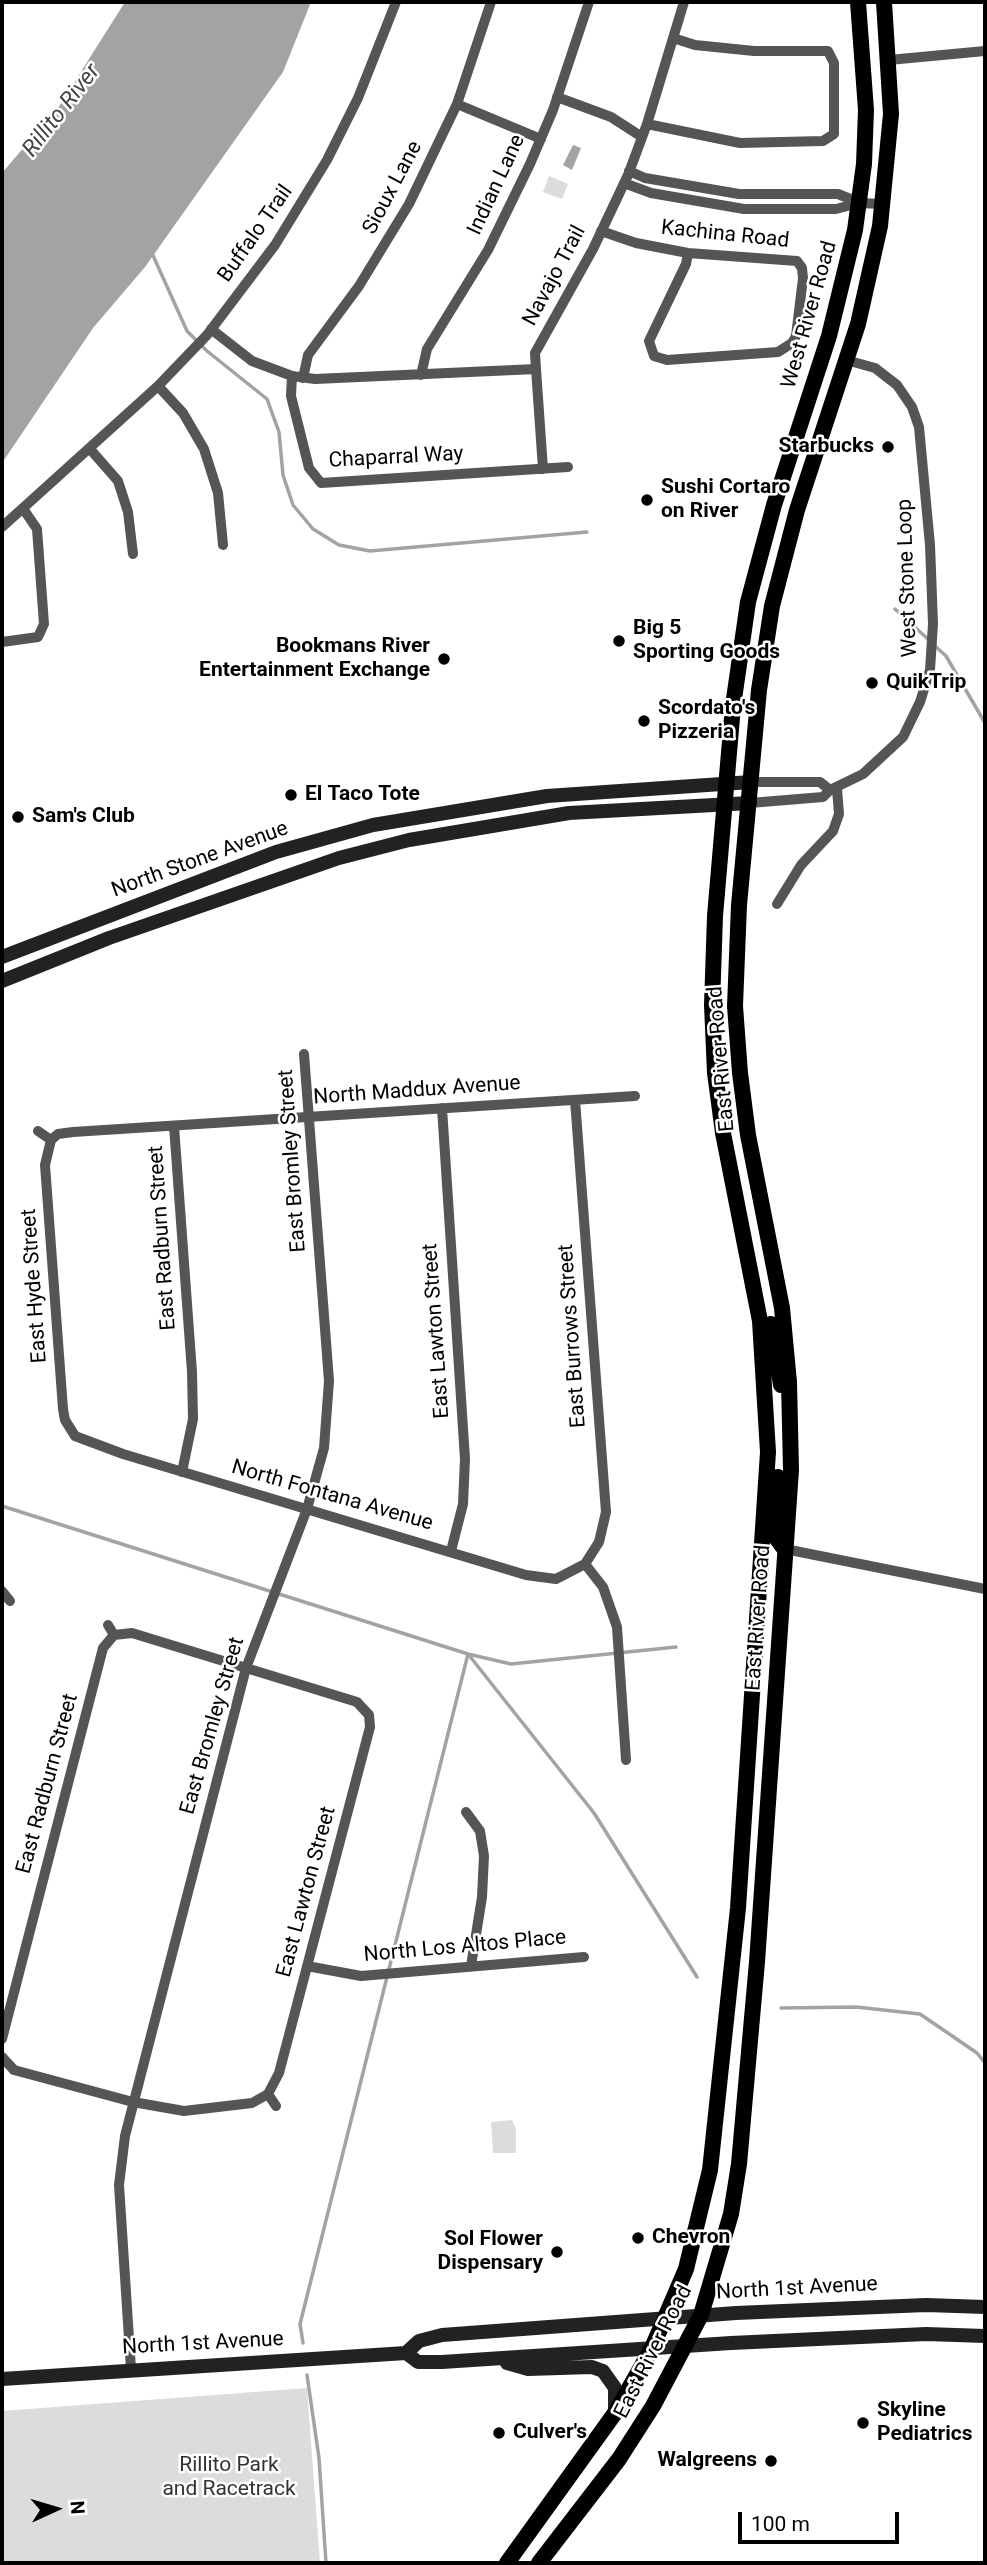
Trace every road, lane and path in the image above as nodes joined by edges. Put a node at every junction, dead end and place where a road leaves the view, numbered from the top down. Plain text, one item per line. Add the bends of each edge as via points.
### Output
1 (396, 2) edge
2 (491, 2) edge
3 (589, 2) edge
4 (684, 2) edge
5 (858, 2) edge
6 (884, 2) edge
7 (673, 38) junction
8 (985, 51) edge
9 (889, 60) junction
10 (557, 97) junction
11 (457, 104) junction
12 (647, 124) junction
13 (642, 137) junction
14 (541, 139) junction
15 (629, 171) junction
16 (624, 183) junction
17 (859, 203) junction
18 (883, 204) junction
19 (601, 230) junction
20 (688, 253) junction
21 (209, 332) junction
22 (846, 360) junction
23 (536, 369) junction
24 (421, 375) junction
25 (298, 377) junction
26 (158, 386) junction
27 (90, 449) junction
28 (568, 467) dead end
29 (543, 470) junction
30 (24, 510) junction
31 (2, 527) edge
32 (223, 545) dead end
33 (132, 554) dead end
34 (743, 632) joint
35 (2, 642) edge
36 (751, 782) junction
37 (726, 784) junction
38 (834, 789) junction
39 (750, 803) junction
40 (725, 804) junction
41 (777, 904) dead end
42 (2, 957) edge
43 (2, 981) edge
44 (304, 1054) dead end
45 (635, 1096) dead end
46 (575, 1100) junction
47 (442, 1108) junction
48 (309, 1117) junction
49 (174, 1126) junction
50 (38, 1131) dead end
51 (51, 1140) junction
52 (752, 1282) junction
53 (766, 1389) junction
54 (790, 1418) junction
55 (69, 1430) joint
56 (181, 1472) junction
57 (307, 1509) junction
58 (785, 1549) junction
59 (451, 1551) junction
60 (585, 1564) junction
61 (985, 1589) edge
62 (2, 1591) edge
63 (10, 1601) dead end
64 (108, 1625) dead end
65 (114, 1635) junction
66 (246, 1668) junction
67 (626, 1760) dead end
68 (466, 1812) dead end
69 (584, 1957) dead end
70 (307, 1966) junction
71 (471, 1966) junction
72 (2, 2039) edge
73 (2, 2060) edge
74 (268, 2094) junction
75 (133, 2102) junction
76 (276, 2106) dead end
77 (985, 2306) edge
78 (701, 2315) junction
79 (666, 2317) junction
80 (985, 2336) edge
81 (685, 2346) junction
82 (652, 2348) junction
83 (406, 2353) junction
84 (496, 2359) junction
85 (131, 2368) junction
86 (2, 2379) edge
87 (615, 2413) junction
88 (507, 2563) edge
89 (538, 2563) edge

1 - 21 street, Buffalo Trail via 358,98 327,160 275,245
2 - 11 street, Sioux Lane
3 - 10 street, Indian Lane
4 - 7 street, Navajo Trail
5 - 17 main road, West River Road via 866,110
6 - 9 main road
7 - 12 street, Navajo Trail
7 - 12 street via 754,51 822,49 831,54 834,134 823,141 740,143
8 - 9 street
9 - 18 main road via 890,127
10 - 13 street via 611,117
10 - 14 street, Indian Lane
11 - 14 street
11 - 25 street, Sioux Lane via 409,204
12 - 13 street, Navajo Trail
13 - 15 street, Navajo Trail
14 - 24 street, Indian Lane via 494,240 427,349
15 - 16 street, Navajo Trail
15 - 17 street via 645,178 739,194 838,194
16 - 17 street via 651,193 744,209 837,209
16 - 19 street, Navajo Trail
17 - 18 street
17 - 34 main road, West River Road via 841,295 768,524
18 - 22 main road via 870,276
19 - 20 street, Kachina Road via 636,243
19 - 23 street, Navajo Trail via 535,353
20 - 20 street, Kachina Road via 649,341 654,356 680,359 786,349 796,336 802,268 797,261
21 - 25 street via 252,361
21 - 26 street, Buffalo Trail
22 - 36 main road, East River Road via 789,536 768,626
22 - 38 street, West Stone Loop via 875,368 897,384 919,427 933,624 930,670 904,737 863,774
23 - 24 street
23 - 29 street, Navajo Trail
24 - 25 street
25 - 29 street, Chaparral Way via 291,396 309,468 321,482
26 - 27 street, Buffalo Trail
26 - 32 street via 183,413 204,449 218,493
27 - 30 street, Buffalo Trail
27 - 33 street via 121,488
28 - 29 street
30 - 31 street, Buffalo Trail
30 - 35 street via 37,529 43,631 34,639
34 - 37 main road, East River Road
36 - 37 main road, North Stone Avenue
36 - 38 street via 820,782
36 - 39 main road, East River Road
37 - 40 main road, East River Road
37 - 42 main road, North Stone Avenue via 547,796 373,825 276,852
38 - 39 street, West Stone Loop via 823,797
38 - 41 street via 839,814 833,831 802,865
39 - 40 main road, North Stone Avenue
39 - 54 main road, East River Road via 739,905 736,1019 748,1135 782,1308
40 - 43 main road, North Stone Avenue via 569,813 409,840 339,858
40 - 52 main road, East River Road via 713,959 715,1073
44 - 48 street, East Bromley Street
45 - 46 street, North Maddux Avenue
46 - 47 street, North Maddux Avenue
46 - 60 street, East Burrows Street via 606,1512 599,1542
47 - 48 street, North Maddux Avenue
47 - 59 street, East Lawton Street via 465,1459 463,1504
48 - 49 street, North Maddux Avenue
48 - 57 street, East Bromley Street via 329,1381 324,1448
49 - 51 street, North Maddux Avenue via 65,1133
49 - 56 street, East Radburn Street via 193,1419
50 - 51 street
51 - 55 street, East Hyde Street via 45,1165 63,1409
52 - 53 main road, East River Road
52 - 54 main road via 766,1294
53 - 58 main road via 779,1424 775,1536
53 - 79 main road, East River Road via 766,1496 722,2072 702,2215 687,2269
54 - 58 main road, East River Road
55 - 56 street, North Fontana Avenue via 85,1442
56 - 57 street, North Fontana Avenue
57 - 59 street, North Fontana Avenue
57 - 66 street, East Bromley Street
58 - 61 street
58 - 78 main road, East River Road via 739,2164 728,2226
59 - 60 street, North Fontana Avenue via 526,1575 556,1579
60 - 67 street via 603,1587 617,1627
62 - 63 street
64 - 65 street
65 - 66 street via 132,1633
65 - 72 street, East Radburn Street via 103,1648
66 - 70 street, East Lawton Street via 357,1702 369,1715 370,1727
66 - 75 street, East Bromley Street
68 - 71 street via 480,1831 484,1856
69 - 71 street, North Los Altos Place
70 - 71 street, North Los Altos Place via 361,1976
70 - 74 street, East Lawton Street via 279,2073
73 - 75 street via 14,2070
74 - 75 street via 239,2105 184,2111
74 - 76 street
75 - 85 street, East Bromley Street via 119,2185
77 - 78 main road, North 1st Avenue
78 - 79 main road, North 1st Avenue
78 - 81 main road, East River Road
79 - 82 main road, East River Road
79 - 83 main road, North 1st Avenue via 442,2335 419,2341
80 - 81 main road, North 1st Avenue via 926,2334
81 - 82 main road, North 1st Avenue
81 - 89 main road, East River Road via 619,2459
82 - 84 main road, North 1st Avenue
82 - 87 main road, East River Road
83 - 84 main road, North 1st Avenue via 418,2362
83 - 85 main road, North 1st Avenue
84 - 87 main road via 528,2369 592,2367 603,2371 615,2388
85 - 86 main road, North 1st Avenue
87 - 88 main road, East River Road

